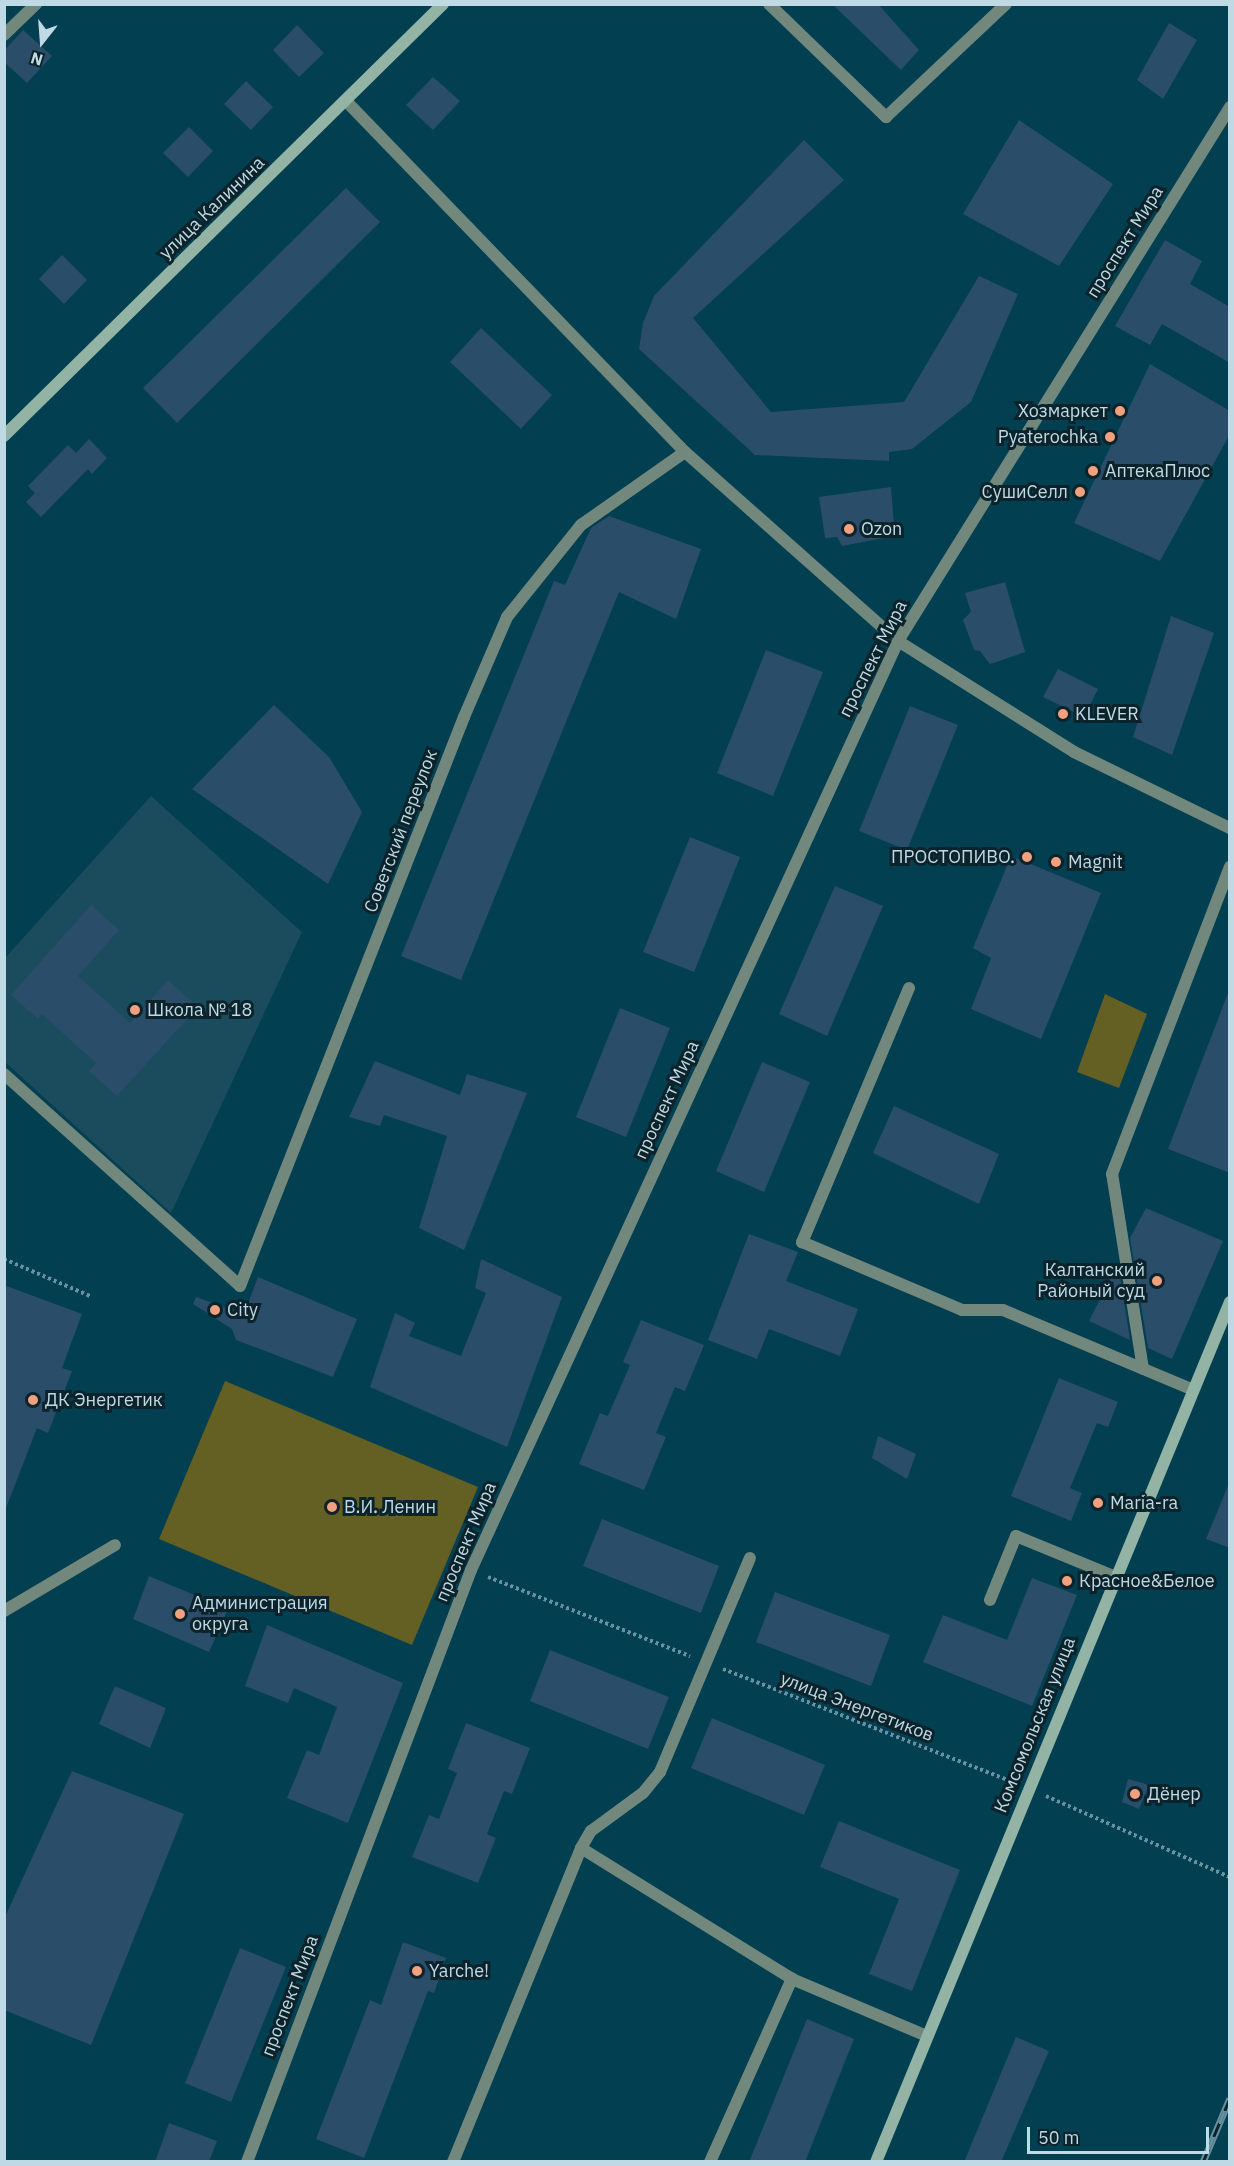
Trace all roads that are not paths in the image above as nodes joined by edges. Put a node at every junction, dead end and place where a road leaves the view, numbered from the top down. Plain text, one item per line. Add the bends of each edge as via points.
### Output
1 (36, 4) edge
2 (443, 4) edge
3 (769, 4) edge
4 (1006, 4) edge
5 (4, 34) edge
6 (347, 102) junction
7 (1230, 107) edge
8 (4, 436) edge
9 (685, 452) junction
10 (898, 641) junction
11 (1230, 828) edge
12 (1230, 867) edge
13 (909, 988) dead end
14 (4, 1074) edge
15 (1230, 1302) edge
16 (1143, 1369) junction
17 (1193, 1390) junction
18 (115, 1545) dead end
19 (750, 1558) dead end
20 (1116, 1577) junction
21 (990, 1600) dead end
22 (4, 1611) edge
23 (581, 1848) junction
24 (792, 1979) junction
25 (927, 2036) junction
26 (247, 2162) edge
27 (453, 2162) edge
28 (710, 2162) edge
29 (876, 2162) edge

1 - 5 street
2 - 6 street, улица Калинина
3 - 4 street via 886,117
6 - 8 street, улица Калинина
6 - 9 street
7 - 10 street, проспект Мира
9 - 10 street
9 - 14 street, Советский переулок via 581,525 507,617 240,1286
10 - 11 street via 1074,752
10 - 26 street, проспект Мира via 471,1570
12 - 16 street via 1112,1174
13 - 16 street via 802,1242 962,1310 1003,1310
15 - 17 street, Комсомольская улица
16 - 17 street
17 - 20 street, Комсомольская улица
18 - 22 street
19 - 23 street via 660,1772 643,1793 591,1831
20 - 21 street via 1016,1536
20 - 25 street, Комсомольская улица
23 - 24 street
23 - 27 street
24 - 25 street
24 - 28 street
25 - 29 street, Комсомольская улица

